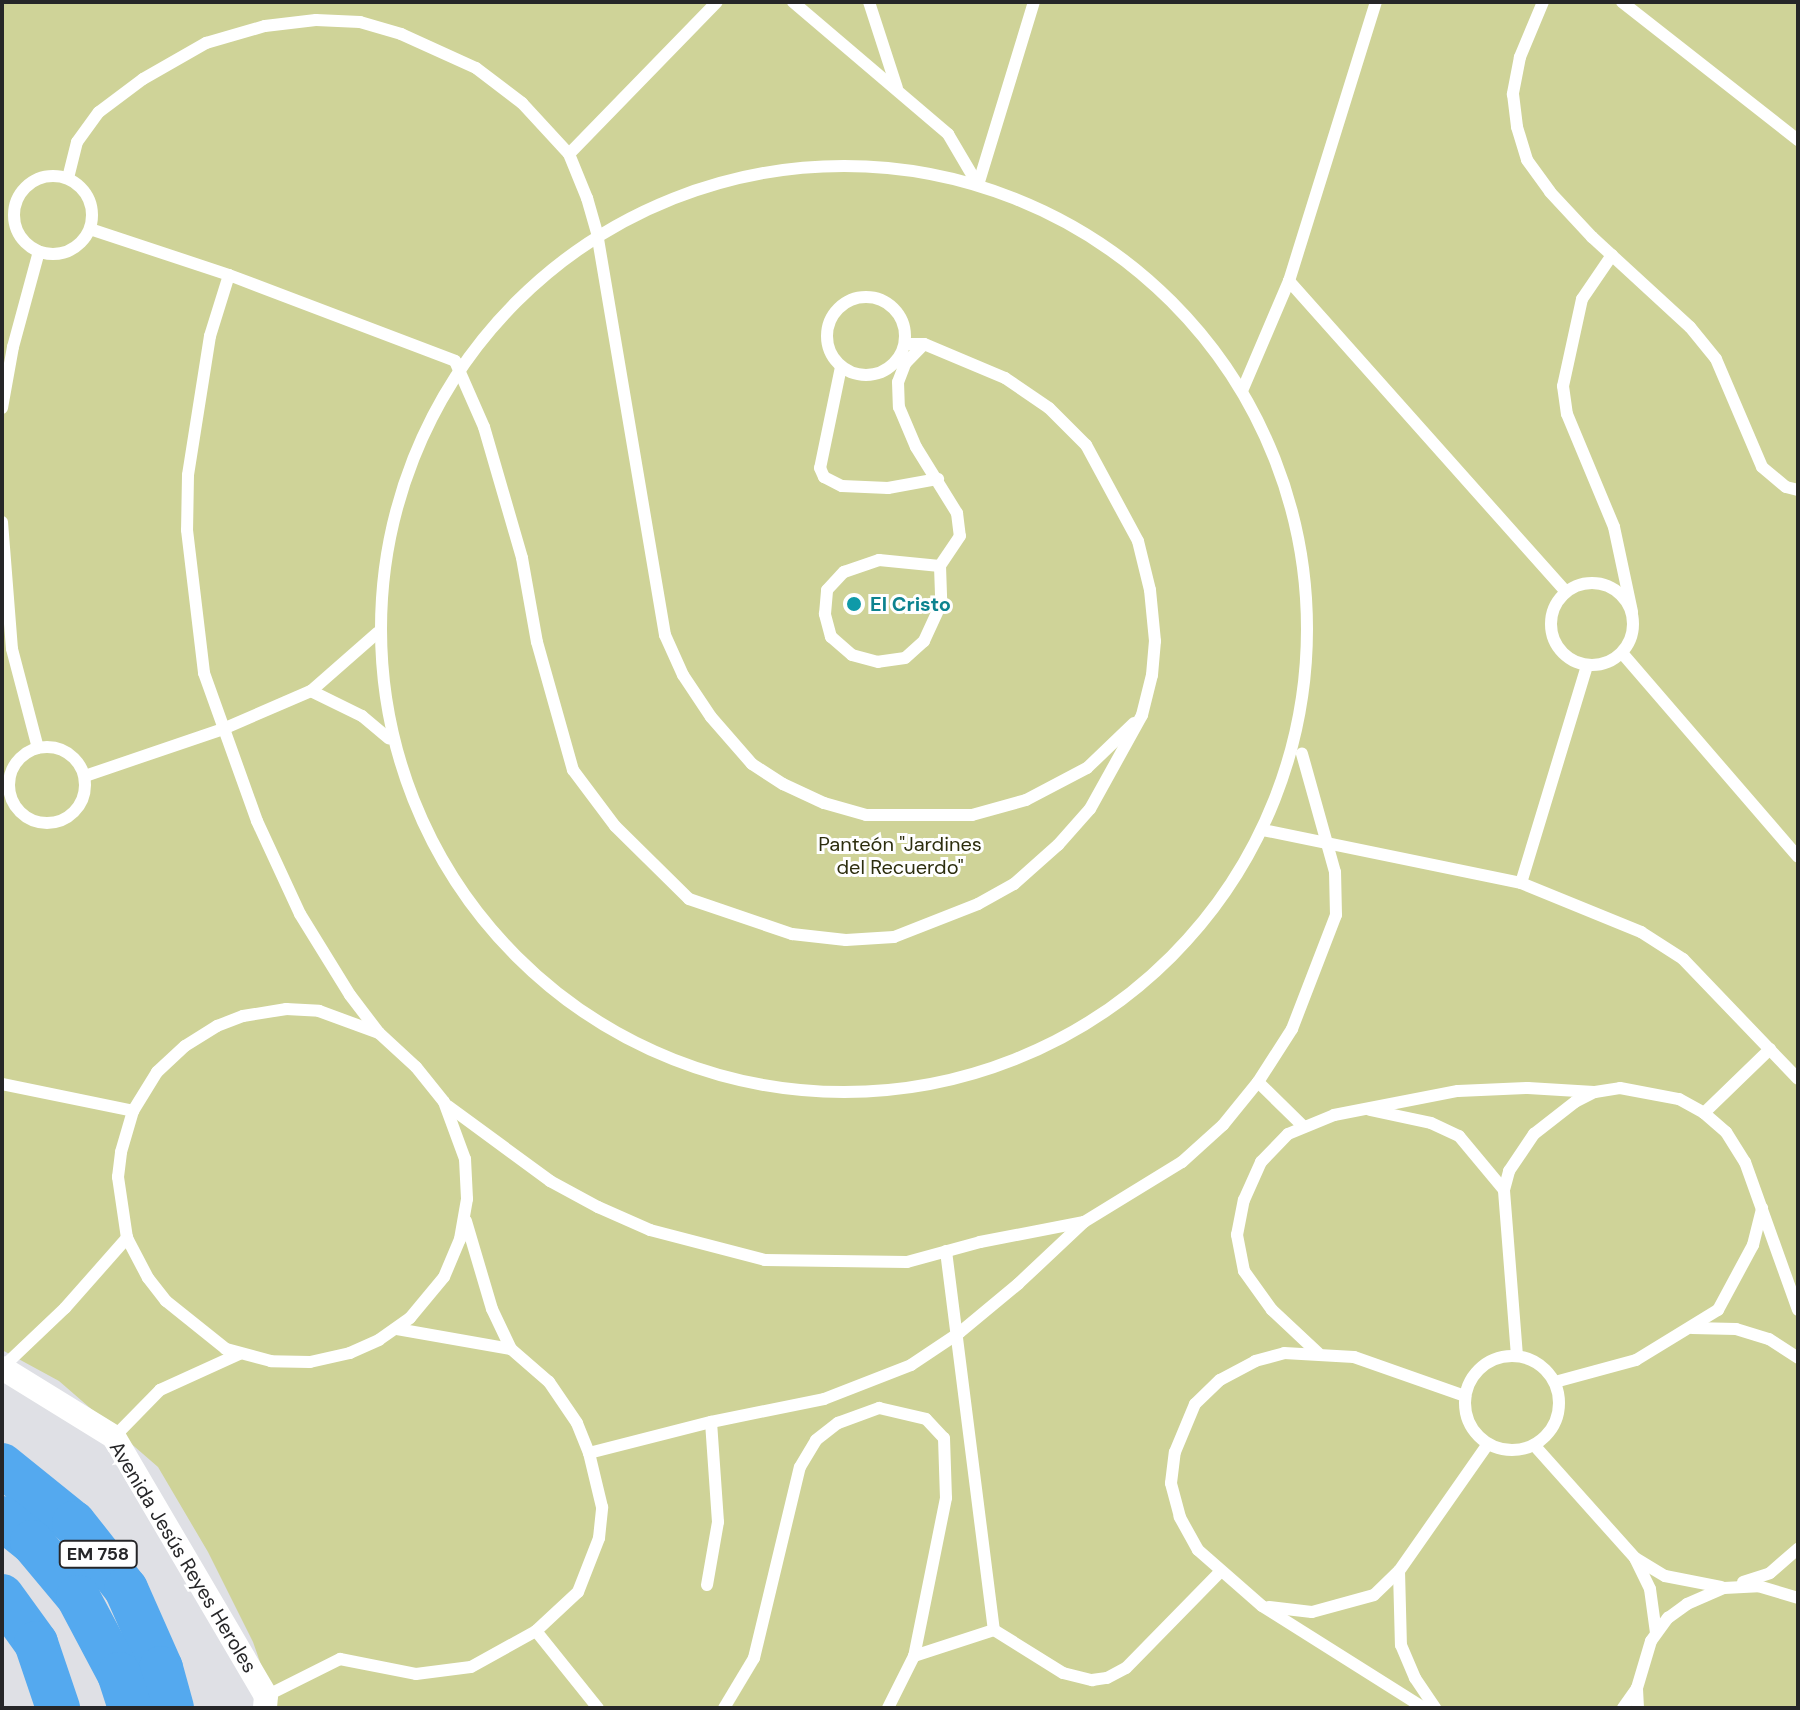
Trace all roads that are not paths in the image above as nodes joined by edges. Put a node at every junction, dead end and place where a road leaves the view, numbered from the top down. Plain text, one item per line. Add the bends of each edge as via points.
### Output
1 (717, 2) edge
2 (793, 2) edge
3 (869, 2) edge
4 (1034, 2) edge
5 (1376, 2) edge
6 (1543, 2) edge
7 (1622, 2) edge
8 (897, 88) junction
9 (1798, 140) edge
10 (569, 154) junction
11 (68, 178) junction
12 (978, 185) junction
13 (2, 196) edge
14 (16, 200) junction
15 (90, 229) junction
16 (597, 233) junction
17 (39, 251) junction
18 (1612, 255) junction
19 (229, 275) junction
20 (1289, 281) junction
21 (905, 344) junction
22 (924, 344) junction
23 (455, 361) junction
24 (841, 367) junction
25 (1242, 391) junction
26 (2, 408) edge
27 (938, 479) junction
28 (1798, 490) edge
29 (2, 522) edge
30 (940, 566) junction
31 (1566, 592) junction
32 (1632, 612) junction
33 (377, 633) junction
34 (1622, 653) junction
35 (1587, 666) junction
36 (311, 691) junction
37 (1142, 715) junction
38 (223, 729) junction
39 (389, 739) junction
40 (38, 748) junction
41 (1302, 754) junction
42 (85, 776) junction
43 (7, 800) edge
44 (1263, 830) junction
45 (1327, 841) junction
46 (1798, 857) edge
47 (1521, 883) junction
48 (379, 1033) junction
49 (1770, 1049) junction
50 (1798, 1079) edge
51 (1258, 1082) junction
52 (2, 1084) edge
53 (1595, 1092) junction
54 (444, 1102) junction
55 (1363, 1109) junction
56 (133, 1111) junction
57 (1704, 1113) junction
58 (1304, 1127) junction
59 (1504, 1190) junction
60 (1762, 1208) junction
61 (465, 1218) junction
62 (1084, 1222) junction
63 (127, 1238) junction
64 (946, 1251) junction
65 (1798, 1310) edge
66 (1692, 1328) junction
67 (397, 1329) junction
68 (959, 1333) junction
69 (511, 1349) junction
70 (1318, 1353) junction
71 (239, 1354) junction
72 (1517, 1356) junction
73 (1798, 1358) edge
74 (2, 1368) edge
75 (1555, 1382) junction
76 (1465, 1396) junction
77 (711, 1422) junction
78 (114, 1437) junction
79 (1488, 1444) junction
80 (1534, 1445) junction
81 (589, 1453) junction
82 (2, 1465) edge
83 (2, 1518) edge
84 (1798, 1549) edge
85 (1635, 1558) junction
86 (1399, 1571) junction
87 (1220, 1572) junction
88 (707, 1585) dead end
89 (1724, 1588) junction
90 (2, 1596) edge
91 (1798, 1598) edge
92 (1262, 1606) junction
93 (994, 1630) junction
94 (536, 1631) junction
95 (1656, 1633) junction
96 (914, 1656) junction
97 (1637, 1688) junction
98 (145, 1689) edge
99 (265, 1702) edge
100 (58, 1708) edge
101 (598, 1708) edge
102 (724, 1708) edge
103 (888, 1708) edge
104 (1424, 1708) edge
105 (1435, 1708) edge
106 (1623, 1708) edge
107 (1638, 1708) edge

1 - 10 lane
2 - 8 lane
3 - 8 lane
4 - 12 lane
5 - 20 lane
6 - 18 lane via 1520,57 1513,94 1517,127 1527,160 1550,192
7 - 9 lane
8 - 12 lane via 948,134
10 - 11 lane via 522,103 476,68 401,34 360,22 316,20 265,26 206,43 143,79 92,122 77,142
10 - 16 lane
11 - 14 lane via 46,176 30,183
11 - 15 lane via 83,189 92,208
12 - 16 lane via 874,173 807,172 741,179 686,194
12 - 25 lane via 1062,221 1112,256 1210,349
13 - 14 lane
14 - 17 lane via 15,224 23,240
15 - 17 lane via 74,248 55,254
15 - 19 lane
16 - 23 lane via 542,270 500,308
16 - 37 lane via 665,635 711,717 752,764 824,803 866,815 972,815 1026,800 1087,768
17 - 26 lane
18 - 28 lane via 1690,327 1716,359 1762,467
18 - 32 lane via 1582,299 1563,386 1567,414 1614,527
19 - 23 lane
19 - 38 lane via 210,336 188,475 187,530 204,673
20 - 25 lane
20 - 31 lane
21 - 22 lane
21 - 24 lane via 891,367 866,376
21 - 24 lane via 904,323 892,306 873,297 852,299 835,310 826,329 828,350
22 - 27 lane via 905,364 898,382 899,407 916,447
22 - 37 lane via 1005,378 1049,408 1094,457 1138,541 1150,590 1155,641
23 - 33 lane via 404,485 382,581
23 - 37 lane via 484,427 522,558 537,642 573,770 615,826 689,899 792,934 846,940 894,937 938,921 1014,884 1058,845 1090,809
24 - 27 lane via 820,468 824,477 842,486 888,488
25 - 41 lane via 1283,471 1298,533 1309,602
27 - 30 lane via 957,513 960,536
29 - 40 lane via 12,649
30 - 30 lane via 941,604 924,641 905,658 878,662 852,655 831,637 825,614 827,590 844,572 879,560
31 - 32 lane via 1593,583 1608,586 1622,595
31 - 35 lane via 1552,614 1554,640 1563,654
32 - 34 lane via 1634,628
33 - 36 lane
33 - 39 lane
34 - 35 lane
34 - 46 lane
35 - 47 lane
36 - 38 lane
36 - 39 lane via 362,716
38 - 42 lane
38 - 48 lane via 300,914 321,954
39 - 44 lane via 444,859 479,912 554,987 635,1045 675,1063 728,1081 789,1090 856,1091 926,1083 995,1063 1097,1017 1142,988 1184,944
40 - 42 lane via 65,751
40 - 43 lane via 15,764
41 - 44 lane
41 - 45 lane
42 - 43 lane via 80,805 55,822 26,816
44 - 45 lane
45 - 47 lane
45 - 51 lane via 1335,872 1336,915 1292,1029
47 - 49 lane via 1641,932 1673,952
48 - 54 lane
48 - 56 lane via 319,1011 286,1009 243,1016 185,1046 157,1072
49 - 50 lane
49 - 57 lane
51 - 58 lane
51 - 62 lane via 1223,1125 1182,1162
52 - 56 lane
53 - 55 lane via 1458,1091
53 - 57 lane via 1620,1088 1656,1093
53 - 59 lane via 1534,1134 1509,1171
54 - 61 lane via 465,1159
54 - 64 lane via 550,1181 650,1230 709,1248 765,1260 834,1263 907,1262
55 - 58 lane
55 - 59 lane via 1431,1123 1459,1136
56 - 63 lane via 118,1177
57 - 60 lane via 1726,1132
58 - 70 lane via 1288,1134 1261,1162 1244,1200 1237,1235 1244,1271 1272,1310
59 - 72 lane
60 - 65 lane
60 - 66 lane via 1737,1279 1718,1310
61 - 67 lane via 444,1277
61 - 69 lane via 492,1309
62 - 64 lane
62 - 68 lane
63 - 71 lane via 166,1301 193,1326
63 - 74 lane
64 - 68 lane
66 - 73 lane via 1736,1329 1769,1339
66 - 75 lane via 1636,1360
67 - 69 lane
67 - 71 lane via 330,1359 286,1362
68 - 77 lane via 911,1365 824,1399
68 - 93 lane
69 - 81 lane via 549,1382 577,1423
70 - 76 lane via 1354,1357
70 - 87 lane via 1284,1353 1220,1380 1195,1404 1182,1429 1171,1483 1180,1517 1198,1550
71 - 78 lane via 160,1390
72 - 75 lane via 1536,1362
72 - 76 lane via 1489,1362 1470,1381
74 - 78 street, Avenida Jesús Reyes Heroles
75 - 80 lane via 1559,1413
76 - 79 lane via 1468,1420
77 - 81 lane
77 - 88 lane via 718,1522
78 - 99 street, Avenida Jesús Reyes Heroles
79 - 80 lane via 1507,1450
79 - 86 lane
80 - 85 lane
81 - 94 lane via 602,1507 599,1538 578,1592
82 - 98 highway, EM 758 via 74,1523 126,1589
83 - 98 highway, EM 758 via 32,1542 78,1597
84 - 89 lane via 1770,1573
85 - 89 lane via 1665,1576
85 - 95 lane via 1650,1589
86 - 92 lane via 1374,1595 1342,1606 1312,1612
86 - 105 lane via 1401,1645
87 - 92 lane
87 - 93 lane via 1126,1668 1107,1678 1063,1673
89 - 91 lane via 1758,1586
89 - 95 lane via 1687,1604
90 - 100 highway via 36,1643
92 - 104 lane
93 - 96 lane
94 - 99 lane via 471,1667 416,1674 340,1659
94 - 101 lane
95 - 97 lane
96 - 102 lane via 946,1498 944,1438 926,1419 879,1408 838,1423 816,1440 800,1467 754,1658
96 - 103 lane
97 - 106 lane
97 - 107 lane

